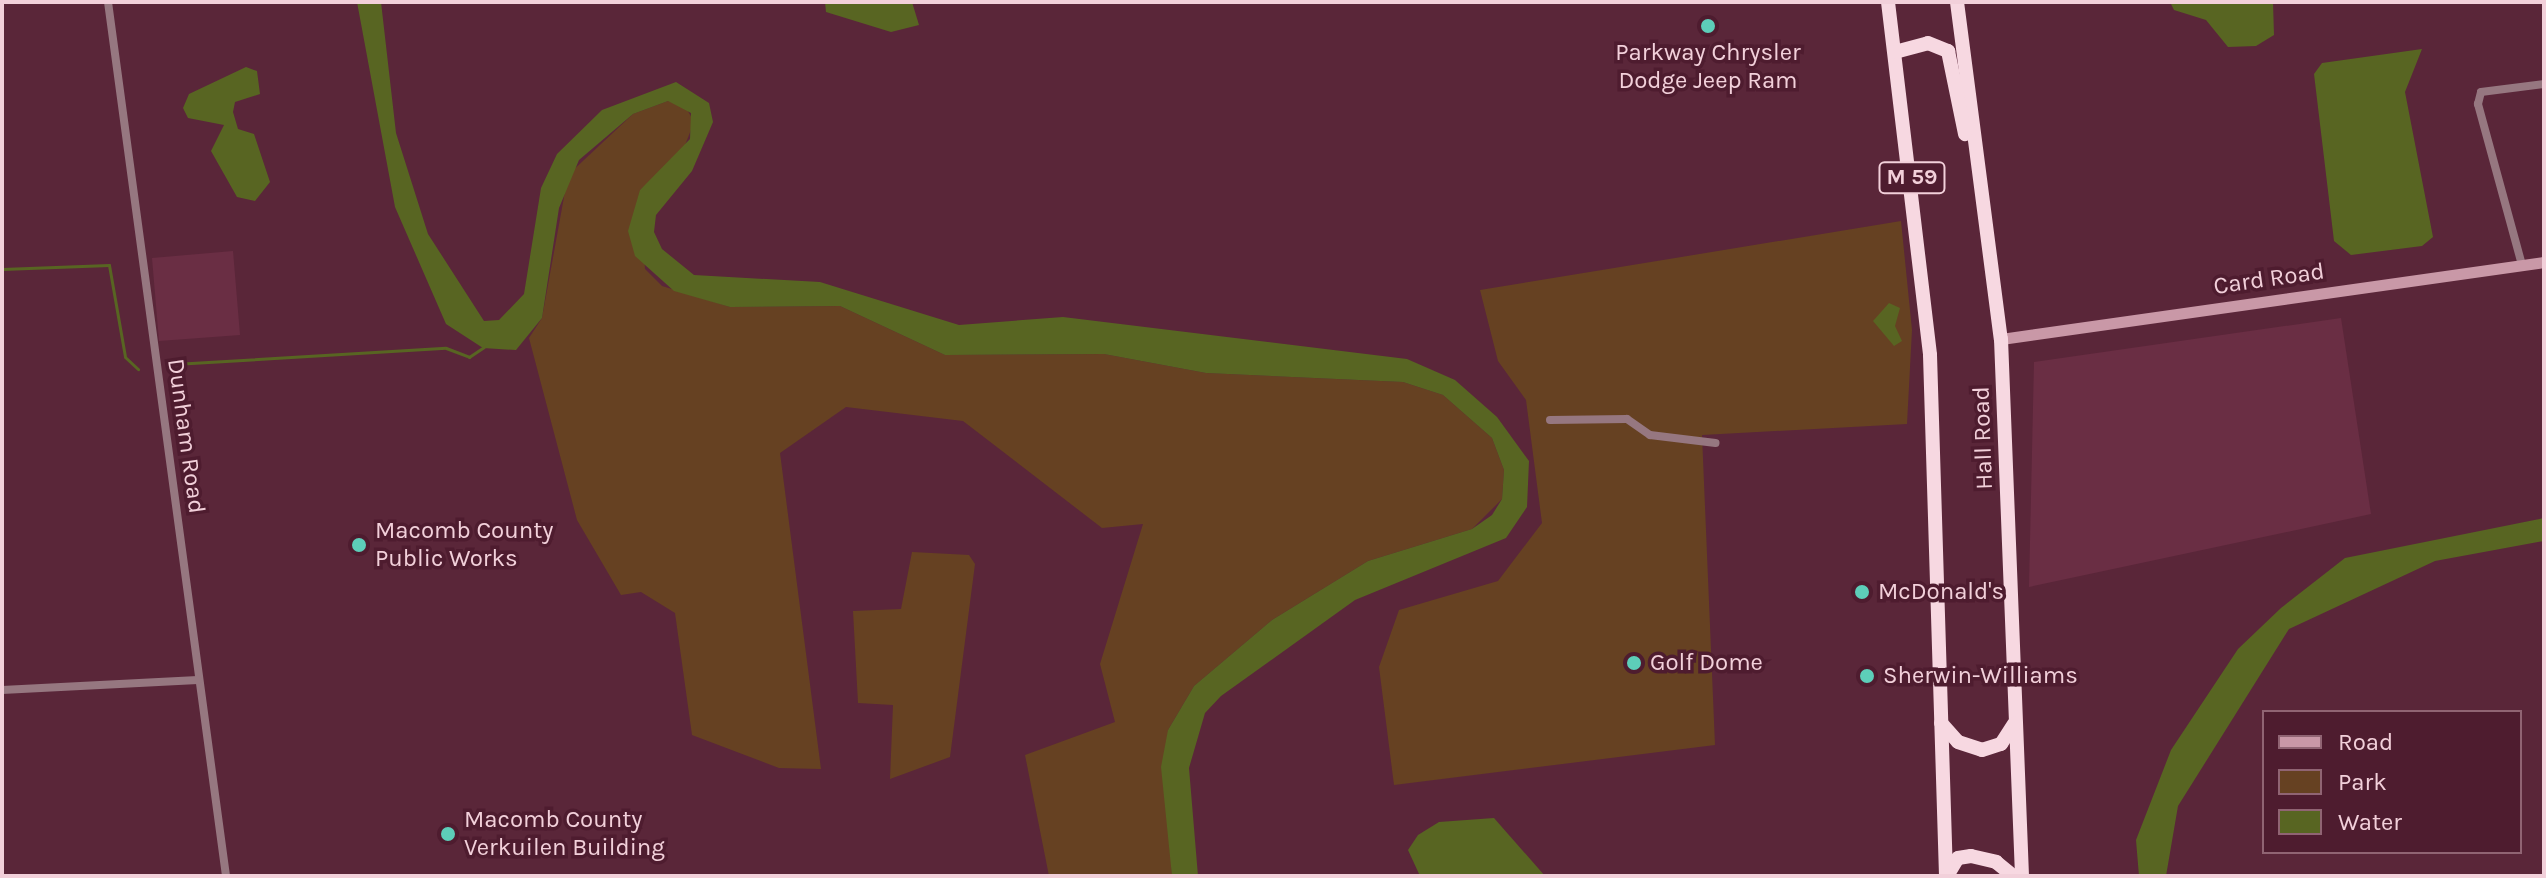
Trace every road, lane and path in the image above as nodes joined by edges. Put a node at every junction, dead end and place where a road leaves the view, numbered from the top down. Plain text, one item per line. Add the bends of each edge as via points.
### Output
1 (108, 2) edge
2 (1888, 2) edge
3 (1957, 2) edge
4 (1895, 52) junction
5 (2544, 84) edge
6 (1982, 187) junction
7 (2544, 262) edge
8 (2522, 265) junction
9 (2001, 339) junction
10 (1550, 420) dead end
11 (1716, 443) dead end
12 (198, 680) junction
13 (2, 690) edge
14 (1941, 722) junction
15 (2014, 724) junction
16 (226, 876) edge
17 (1946, 876) edge
18 (2013, 876) edge
19 (2022, 876) edge

1 - 12 street, Dunham Road
2 - 4 highway, Hall Road / M 59
3 - 6 highway, Hall Road / M 59
4 - 6 highway via 1928,43 1948,51 1970,163
4 - 14 highway, Hall Road / M 59 via 1930,355
5 - 8 street via 2481,92 2480,120
6 - 9 highway, Hall Road / M 59
7 - 8 street, Card Road
8 - 9 street, Card Road
9 - 15 highway, Hall Road / M 59
10 - 11 street via 1627,419 1650,435
12 - 13 street
12 - 16 street, Dunham Road
14 - 15 highway via 1958,742 1982,750 2001,744
14 - 17 highway, Hall Road / M 59
15 - 19 highway, Hall Road / M 59
17 - 18 highway via 1958,858 1971,856 1996,862

